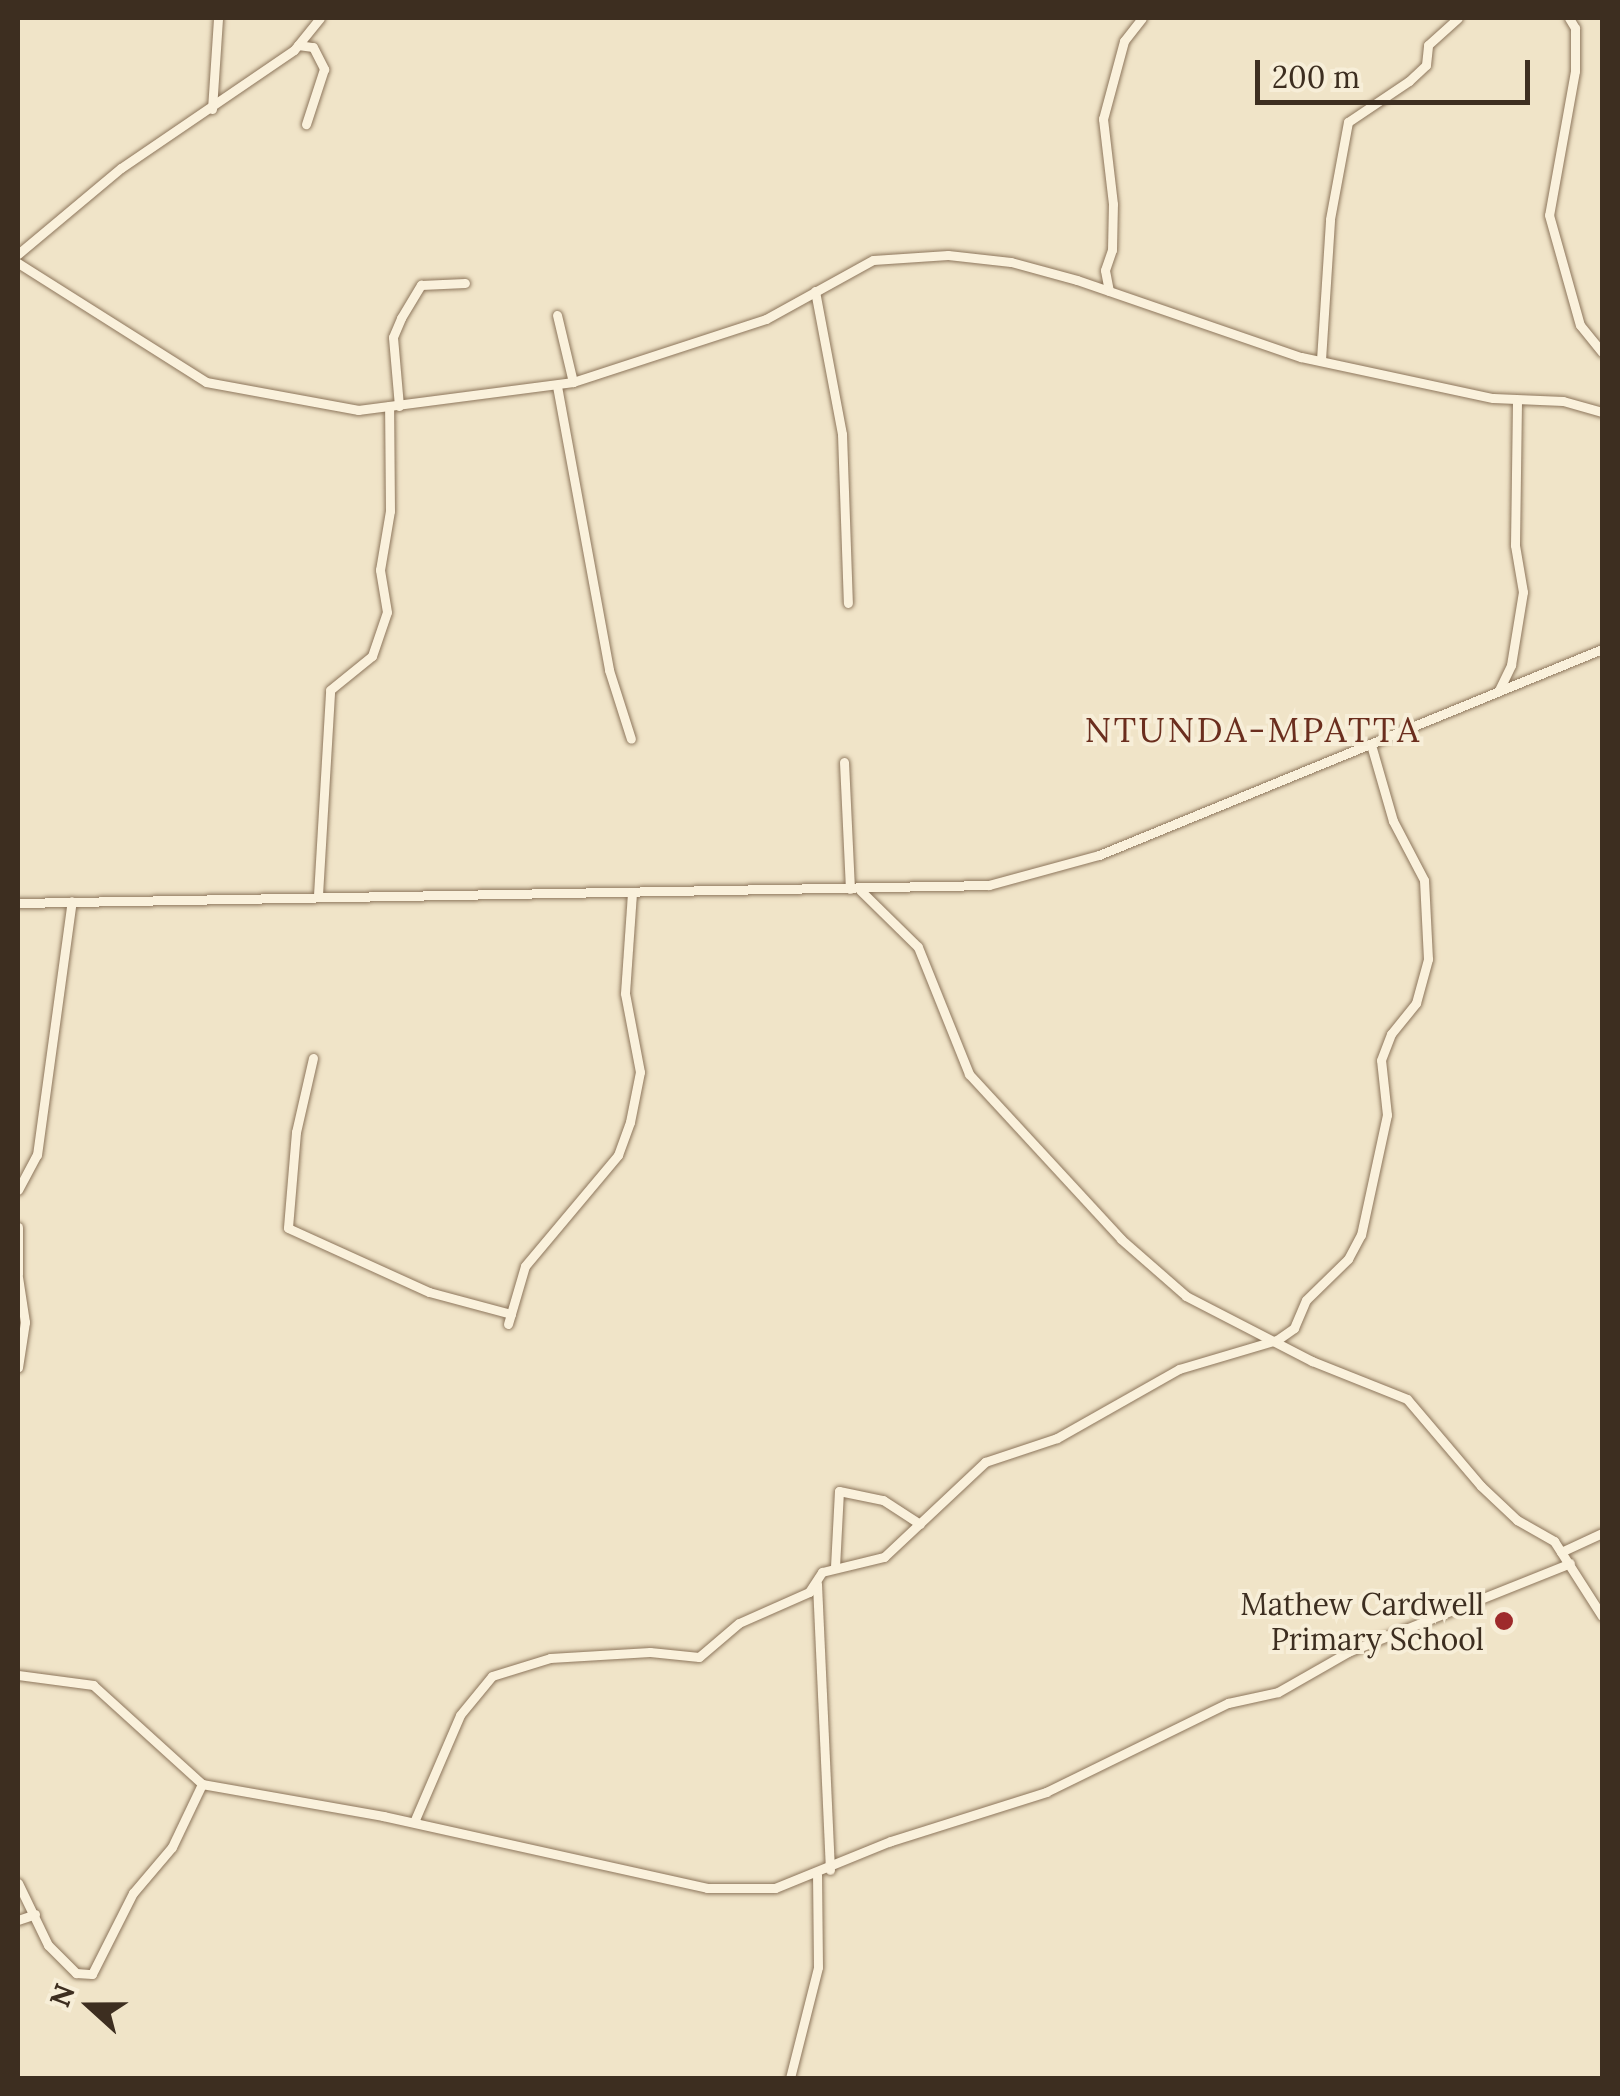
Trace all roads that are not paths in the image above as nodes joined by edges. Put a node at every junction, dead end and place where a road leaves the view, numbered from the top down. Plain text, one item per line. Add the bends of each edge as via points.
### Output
1 (218, 18) edge
2 (320, 18) edge
3 (1142, 18) edge
4 (1458, 18) edge
5 (1569, 18) edge
6 (298, 44) junction
7 (212, 109) junction
8 (306, 124) dead end
9 (18, 254) edge
10 (18, 263) edge
11 (465, 283) dead end
12 (815, 291) junction
13 (1109, 291) junction
14 (557, 316) dead end
15 (1602, 352) edge
16 (1321, 360) junction
17 (573, 382) junction
18 (557, 386) junction
19 (1517, 400) junction
20 (394, 406) junction
21 (1602, 412) edge
22 (848, 602) dead end
23 (1602, 649) edge
24 (1500, 690) junction
25 (630, 739) dead end
26 (1371, 745) junction
27 (844, 762) dead end
28 (854, 889) junction
29 (632, 892) junction
30 (318, 895) junction
31 (72, 901) junction
32 (18, 902) edge
33 (313, 1058) dead end
34 (18, 1190) edge
35 (18, 1227) edge
36 (18, 1275) edge
37 (1277, 1340) junction
38 (18, 1367) edge
39 (920, 1524) junction
40 (1602, 1533) edge
41 (1561, 1552) junction
42 (1570, 1564) junction
43 (835, 1567) junction
44 (816, 1583) junction
45 (1602, 1616) edge
46 (18, 1675) edge
47 (202, 1784) junction
48 (414, 1822) junction
49 (830, 1870) junction
50 (817, 1875) junction
51 (18, 1882) edge
52 (35, 1914) junction
53 (18, 1920) edge
54 (790, 2078) edge

1 - 7 street
2 - 6 street
3 - 13 street via 1124,42 1103,119 1113,204 1112,250 1104,270
4 - 16 street via 1428,46 1426,65 1348,122 1330,219
5 - 15 street via 1575,72 1549,215 1580,324
6 - 7 street
6 - 8 street via 312,46 324,69
7 - 9 street via 121,168
10 - 20 street via 206,382 358,410
11 - 20 street via 421,285 401,318 392,337
12 - 13 street via 873,260 948,255 1011,262
12 - 17 street via 766,318
12 - 22 street via 842,434
13 - 16 street via 1222,334
14 - 17 street
16 - 19 street
17 - 18 street
18 - 20 street
18 - 25 street via 609,670
19 - 21 street via 1564,401
19 - 24 street via 1515,545 1523,592
20 - 30 street via 390,512 380,570 387,612 372,656 330,690
23 - 24 street
24 - 26 street
26 - 28 street via 1030,877 936,891
26 - 37 street via 1392,821 1424,880 1428,959 1416,1002 1394,1028 1382,1060 1387,1115 1362,1235 1348,1259 1306,1300 1294,1328
27 - 28 street
28 - 29 street
28 - 37 street via 918,947 964,1067 1050,1166 1186,1296
29 - 30 street
29 - 33 street via 626,993 640,1068 633,1110 618,1155 525,1266 509,1319 429,1292 288,1228 296,1132
30 - 31 street
31 - 32 street
31 - 34 street via 37,1155
35 - 36 street
36 - 38 street via 24,1322
37 - 39 street via 1179,1368 1050,1441 998,1455
37 - 41 street via 1407,1399 1481,1486
39 - 43 street via 884,1557
39 - 43 street via 883,1500 839,1490
40 - 41 street
41 - 42 street
42 - 45 street
42 - 49 street via 1348,1652 1278,1692 1228,1704 1046,1792 891,1841
43 - 44 street
44 - 48 street via 783,1608 739,1623 695,1658 650,1652 550,1658 492,1676 460,1714
44 - 49 street
46 - 47 street via 93,1685
47 - 48 street
47 - 52 street via 172,1847 133,1894 92,1974 76,1973 48,1944
48 - 50 street via 707,1888 775,1888
49 - 50 street
50 - 54 street via 818,1967
51 - 52 street
52 - 53 street

